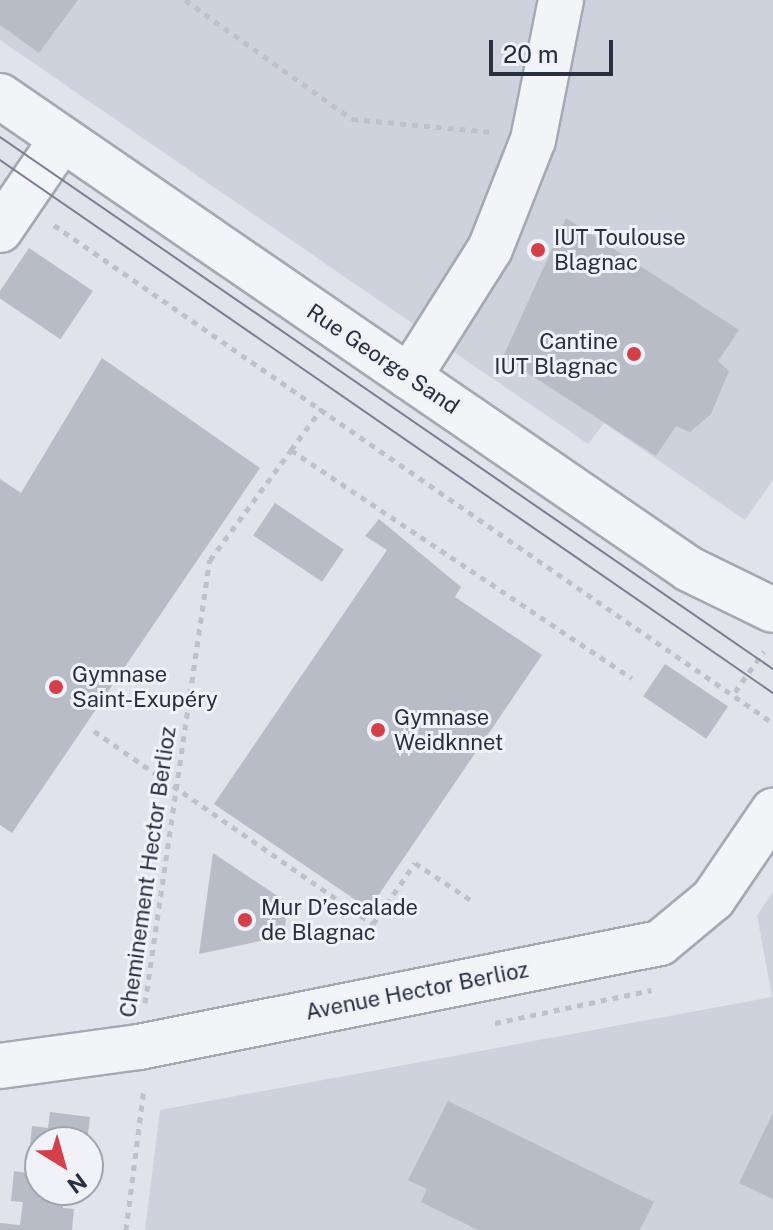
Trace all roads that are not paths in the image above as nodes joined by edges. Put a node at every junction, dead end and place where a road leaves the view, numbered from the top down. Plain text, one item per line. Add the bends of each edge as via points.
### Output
1 (561, 0) edge
2 (0, 96) edge
3 (62, 139) junction
4 (10, 216) edge
5 (409, 377) junction
6 (773, 610) edge
7 (773, 811) edge
8 (0, 1066) edge

1 - 5 street via 534,134 490,249
2 - 3 street, Rue George Sand
3 - 4 street
3 - 5 street, Rue George Sand
5 - 6 street, Rue George Sand via 689,569
7 - 8 street, Avenue Hector Berlioz via 713,899 660,943 139,1047

